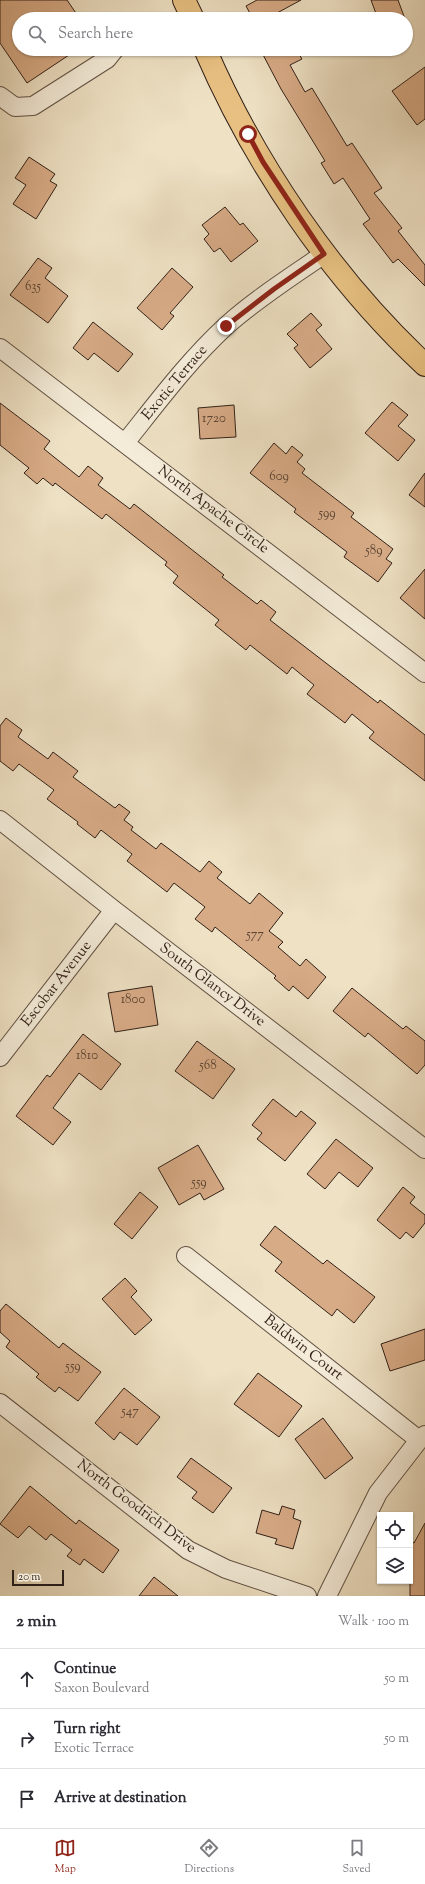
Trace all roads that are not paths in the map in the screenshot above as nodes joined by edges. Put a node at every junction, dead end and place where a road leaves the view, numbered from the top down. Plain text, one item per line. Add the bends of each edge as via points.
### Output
1 (184, 0) edge
2 (190, 12) edge
3 (110, 56) edge
4 (209, 56) edge
5 (0, 96) edge
6 (324, 254) junction
7 (0, 348) edge
8 (425, 365) edge
9 (125, 443) junction
10 (425, 673) edge
11 (0, 820) edge
12 (114, 910) junction
13 (0, 1057) edge
14 (425, 1148) edge
15 (186, 1256) dead end
16 (0, 1403) edge
17 (422, 1438) edge
18 (307, 1596) edge
19 (327, 1596) edge

1 - 2 main road
3 - 5 street via 33,106 15,107
4 - 6 main road via 263,162
6 - 8 main road via 394,336
6 - 9 street, Exotic Terrace via 226,326 190,363
7 - 9 street, North Apache Circle
9 - 10 street, North Apache Circle
11 - 12 street, South Glancy Drive
12 - 13 street, Escobar Avenue
12 - 14 street, South Glancy Drive
15 - 17 street, Baldwin Court
16 - 18 street, North Goodrich Drive via 188,1550 226,1569
17 - 19 street via 378,1493

